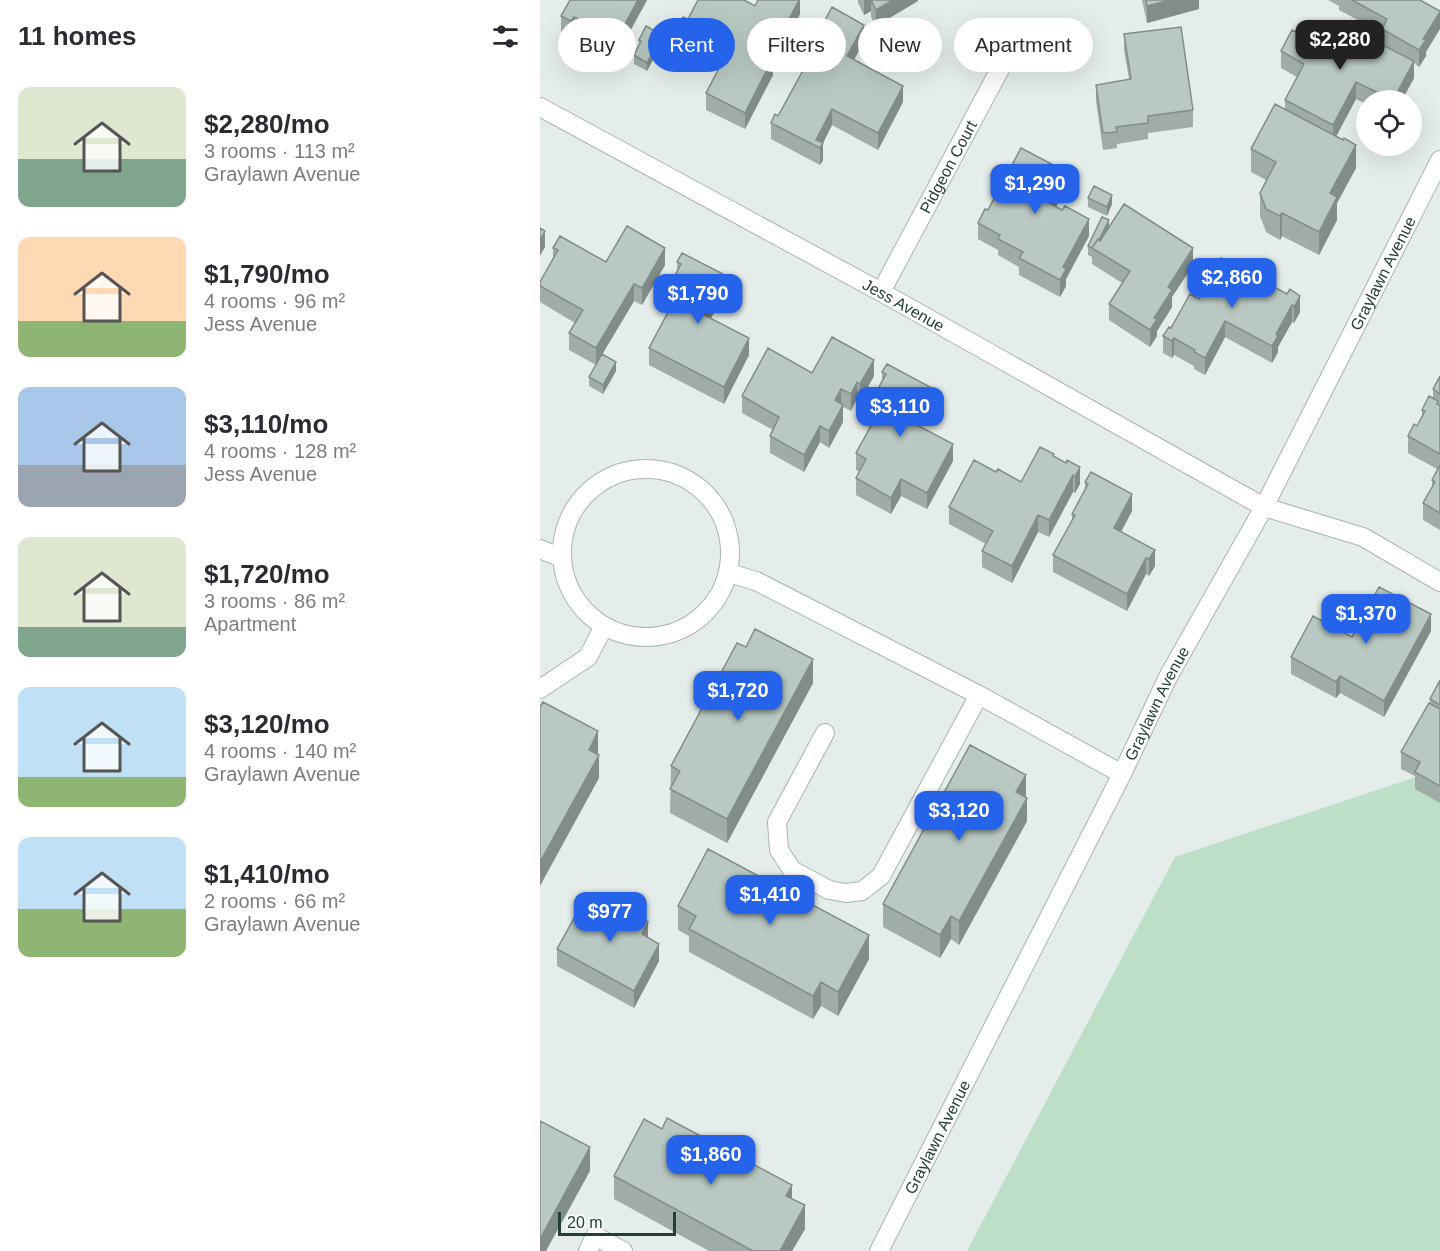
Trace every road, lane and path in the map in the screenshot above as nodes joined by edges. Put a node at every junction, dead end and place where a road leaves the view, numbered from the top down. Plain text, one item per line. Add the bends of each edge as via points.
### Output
1 (999, 72) edge
2 (540, 106) edge
3 (1440, 160) edge
4 (881, 292) junction
5 (1264, 507) junction
6 (540, 549) edge
7 (562, 558) junction
8 (729, 573) junction
9 (1440, 582) edge
10 (604, 626) junction
11 (540, 689) edge
12 (979, 695) junction
13 (825, 733) dead end
14 (1122, 774) junction
15 (588, 1251) edge
16 (623, 1251) edge
17 (879, 1251) edge

1 - 4 street, Pidgeon Court
2 - 4 street, Jess Avenue
3 - 5 street, Graylawn Avenue
4 - 5 street, Jess Avenue
5 - 9 street, Jess Avenue via 1363,537
5 - 14 street, Graylawn Avenue via 1168,677
6 - 7 street
7 - 8 street via 569,518 581,498 598,483 618,473 663,470 704,491 718,508 731,551
7 - 10 street via 565,579 574,598
8 - 10 street via 707,612 690,626 669,635 636,637
8 - 12 street via 756,581
10 - 11 street via 588,657
12 - 13 street via 881,876 862,891 829,890 792,870 779,850 777,822
12 - 14 street
14 - 17 street, Graylawn Avenue
15 - 16 street via 595,1236

